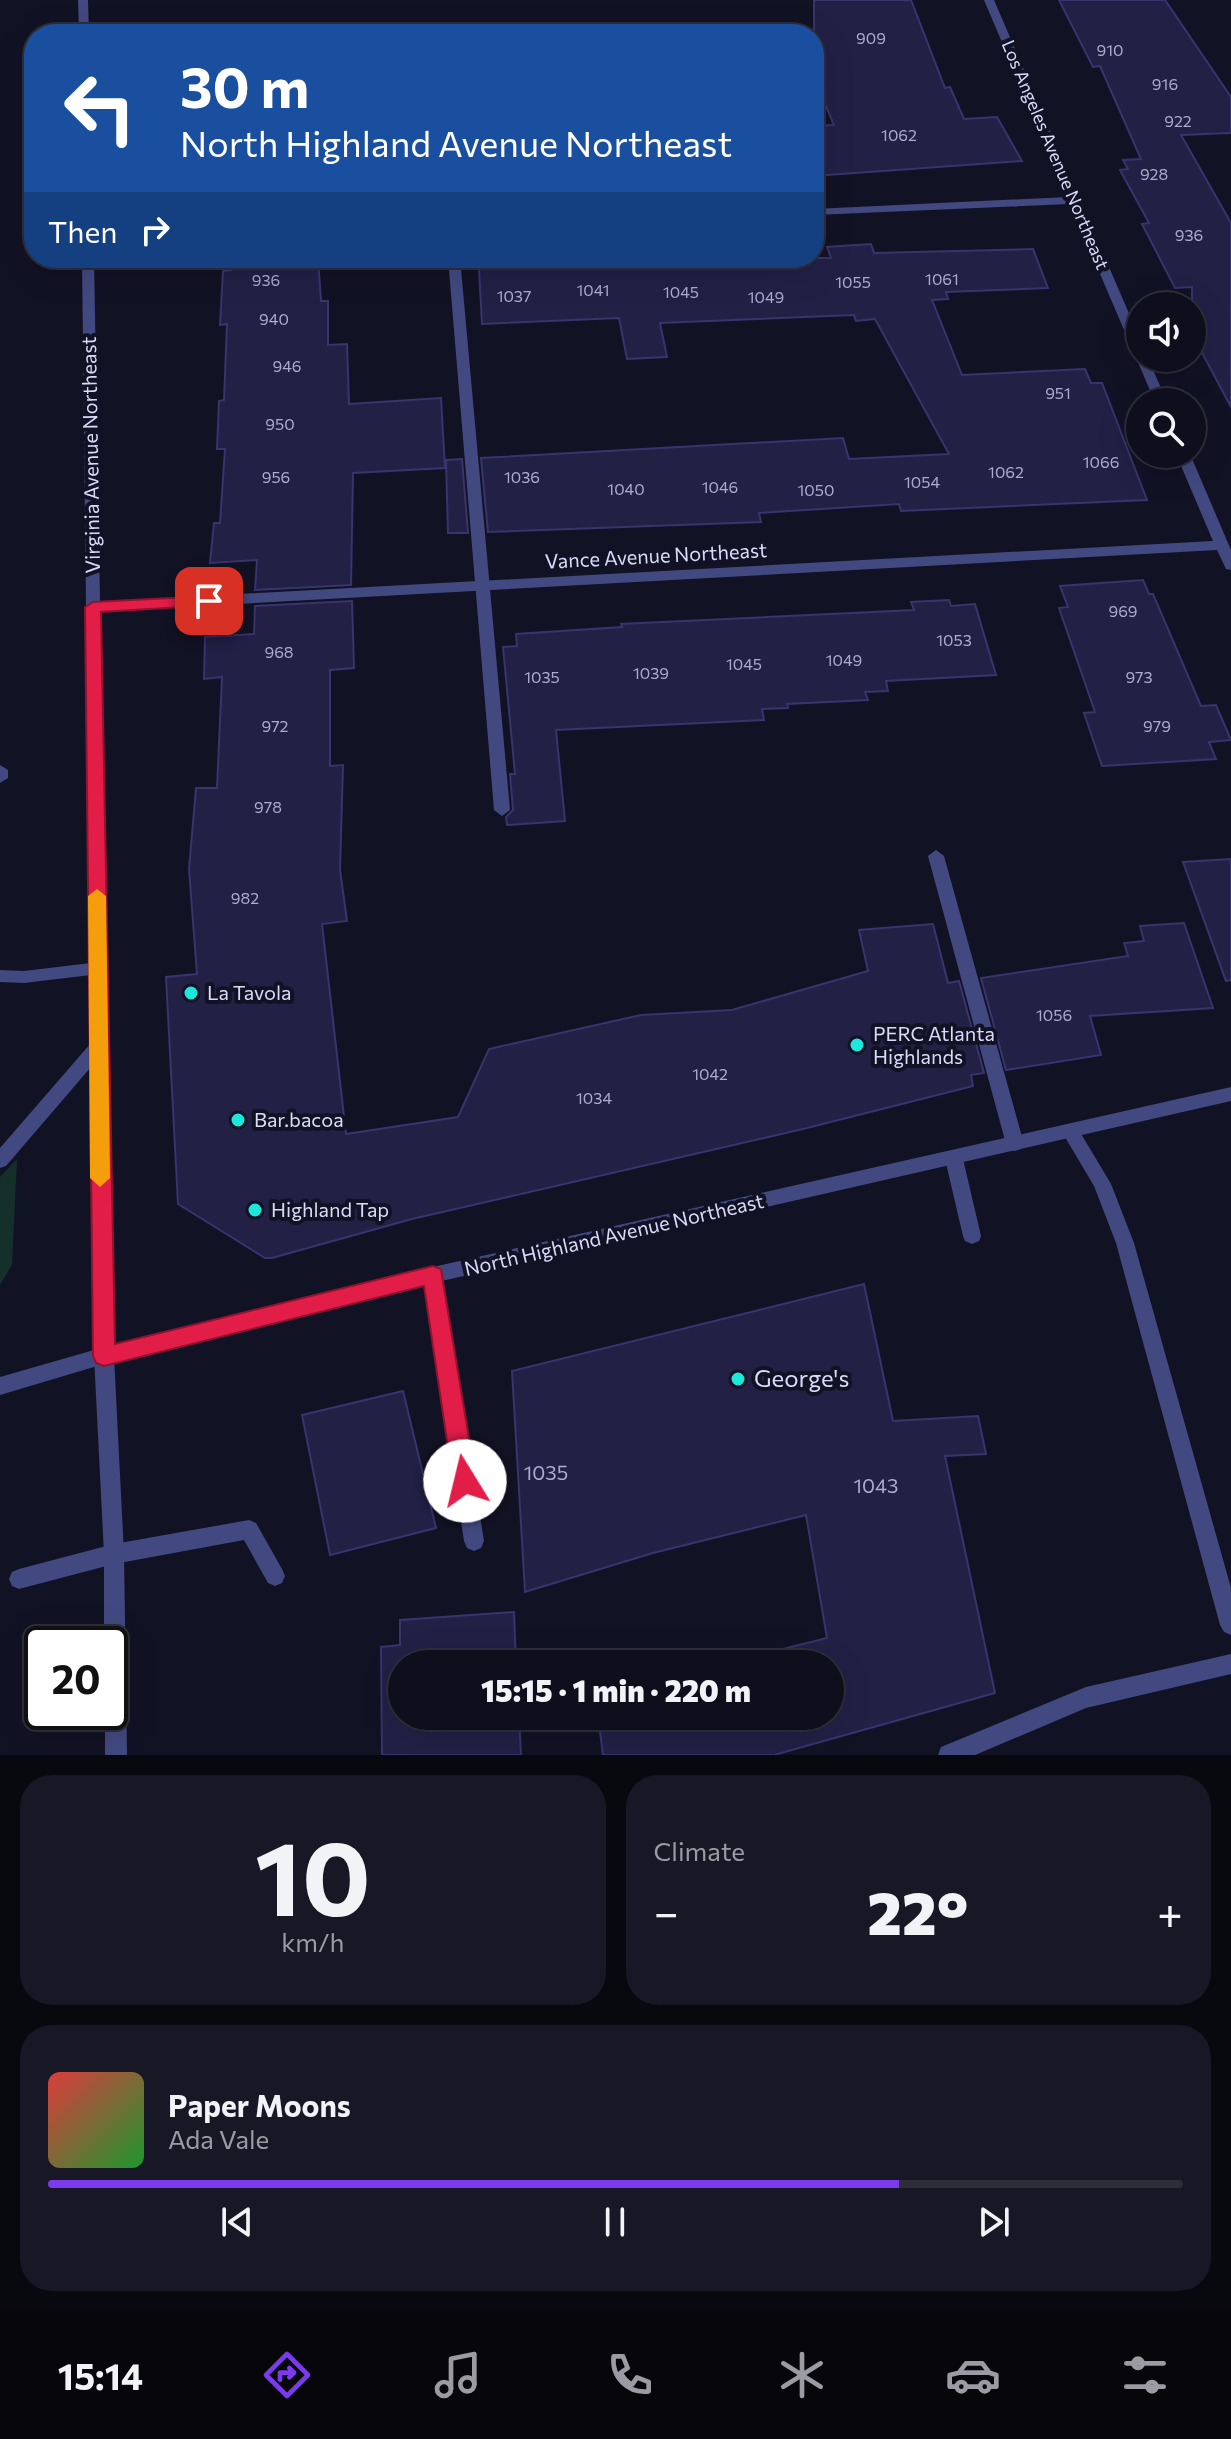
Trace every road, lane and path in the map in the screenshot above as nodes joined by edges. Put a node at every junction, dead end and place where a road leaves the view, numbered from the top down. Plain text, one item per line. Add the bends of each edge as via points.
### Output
1 (83, 0) edge
2 (989, 0) edge
3 (84, 24) edge
4 (1074, 200) junction
5 (824, 212) edge
6 (88, 268) edge
7 (455, 268) edge
8 (1126, 321) edge
9 (1189, 468) edge
10 (1222, 545) junction
11 (1231, 566) edge
12 (481, 586) junction
13 (93, 607) junction
14 (0, 770) edge
15 (0, 778) edge
16 (502, 810) dead end
17 (936, 856) dead end
18 (99, 968) junction
19 (0, 976) edge
20 (98, 1047) junction
21 (1231, 1094) edge
22 (1071, 1132) junction
23 (1015, 1144) junction
24 (954, 1159) junction
25 (0, 1161) edge
26 (972, 1236) dead end
27 (433, 1275) junction
28 (104, 1356) junction
29 (0, 1386) edge
30 (474, 1541) dead end
31 (114, 1554) junction
32 (275, 1576) dead end
33 (19, 1579) dead end
34 (1231, 1625) edge
35 (1231, 1664) edge
36 (116, 1755) edge
37 (949, 1755) edge

1 - 3 street
2 - 4 street, Los Angeles Avenue Northeast
4 - 5 street
4 - 8 street, Los Angeles Avenue Northeast
6 - 13 street, Virginia Avenue Northeast
7 - 12 street
9 - 10 street
10 - 11 street
10 - 12 street, Vance Avenue Northeast
12 - 13 street, Vance Avenue Northeast
12 - 16 street
13 - 18 street, Virginia Avenue Northeast
14 - 15 street
17 - 23 street
18 - 19 street
18 - 20 street, Virginia Avenue Northeast
20 - 25 street
20 - 28 street, Virginia Avenue Northeast
21 - 22 street, North Highland Avenue Northeast
22 - 23 street, North Highland Avenue Northeast
22 - 34 street via 1102,1184 1125,1243
23 - 24 street, North Highland Avenue Northeast
24 - 26 street
24 - 27 street, North Highland Avenue Northeast
27 - 28 street, North Highland Avenue Northeast
27 - 30 street
28 - 29 street, North Highland Avenue Northeast
28 - 31 street, Virginia Avenue Northeast
31 - 32 street via 249,1530
31 - 33 street
31 - 36 street, Virginia Avenue Northeast
35 - 37 street via 1086,1698

